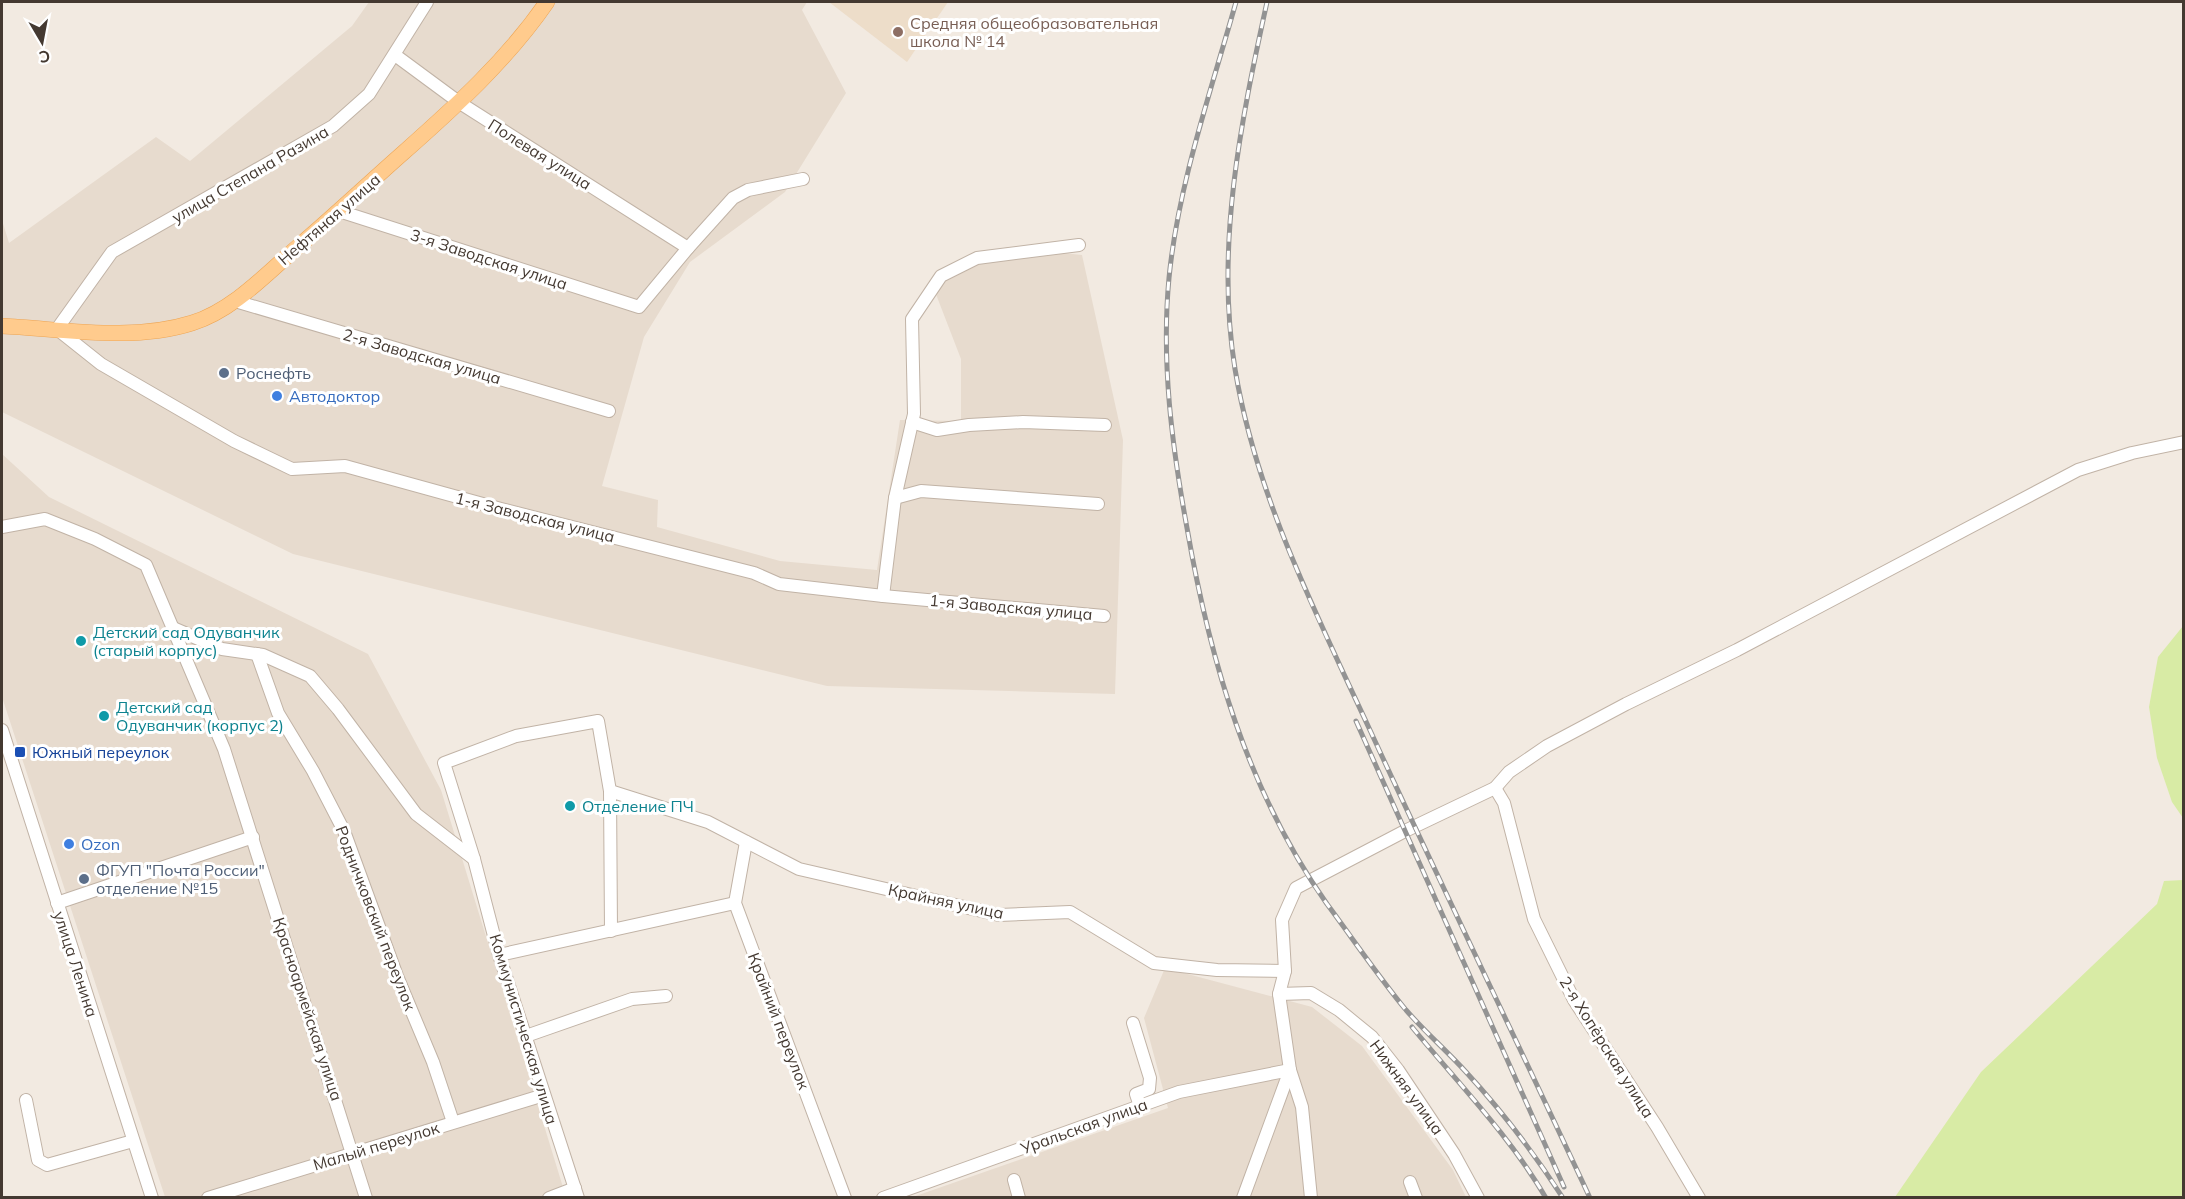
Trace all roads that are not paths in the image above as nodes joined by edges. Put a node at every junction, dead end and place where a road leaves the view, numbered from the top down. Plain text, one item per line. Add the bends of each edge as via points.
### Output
1 (427, 2) edge
2 (547, 2) edge
3 (395, 55) junction
4 (460, 103) junction
5 (803, 178) dead end
6 (339, 211) junction
7 (1079, 245) dead end
8 (688, 248) junction
9 (235, 301) junction
10 (2, 326) edge
11 (57, 329) junction
12 (609, 411) dead end
13 (912, 422) junction
14 (1105, 425) dead end
15 (2184, 442) edge
16 (895, 498) junction
17 (1098, 504) dead end
18 (2, 527) edge
19 (883, 596) junction
20 (1104, 616) dead end
21 (173, 628) junction
22 (257, 654) junction
23 (2, 730) edge
24 (1494, 788) junction
25 (610, 791) junction
26 (253, 837) junction
27 (746, 842) junction
28 (474, 859) junction
29 (57, 903) junction
30 (735, 903) junction
31 (611, 931) junction
32 (500, 955) junction
33 (1285, 971) junction
34 (1279, 994) junction
35 (666, 996) dead end
36 (1133, 1023) dead end
37 (526, 1036) junction
38 (1290, 1070) junction
39 (544, 1095) junction
40 (26, 1100) dead end
41 (1140, 1106) junction
42 (453, 1122) junction
43 (133, 1141) junction
44 (353, 1152) junction
45 (1014, 1180) dead end
46 (1410, 1182) dead end
47 (576, 1193) edge
48 (152, 1197) edge
49 (208, 1197) edge
50 (366, 1197) edge
51 (549, 1197) edge
52 (845, 1197) edge
53 (883, 1197) edge
54 (1019, 1197) edge
55 (1243, 1197) edge
56 (1311, 1197) edge
57 (1416, 1197) edge
58 (1478, 1197) edge
59 (1699, 1197) edge

1 - 3 street, улица Степана Разина
2 - 4 main road, Нефтяная улица via 520,39
3 - 4 street, Полевая улица
3 - 11 street, улица Степана Разина via 369,94 333,126 112,252
4 - 6 main road, Нефтяная улица
4 - 8 street, Полевая улица
5 - 8 street via 748,190 733,198
6 - 8 street, 3-я Заводская улица via 639,307
6 - 9 main road, Нефтяная улица
7 - 13 street via 976,258 941,276 912,319
9 - 11 main road, Нефтяная улица via 193,323 150,333
9 - 12 street, 2-я Заводская улица
10 - 11 main road
11 - 19 street, 1-я Заводская улица via 101,364 234,441 292,469 345,466 501,510 754,573 779,584
13 - 14 street via 937,430 1023,422
13 - 16 street
15 - 24 street via 2078,470 1547,746 1509,772
16 - 17 street via 921,491
16 - 19 street
18 - 21 street, Красноармейская улица via 45,519 146,565
19 - 20 street, 1-я Заводская улица
21 - 22 street via 222,649
21 - 26 street, Красноармейская улица via 224,749
22 - 28 street via 310,676 416,814
22 - 42 street, Родничковский переулок via 278,713 344,831
23 - 29 street, улица Ленина
24 - 33 street via 1296,888 1282,920
24 - 59 street, 2-я Хопёрская улица via 1504,803 1534,919 1564,980
25 - 27 street, Крайняя улица via 708,822
25 - 28 street, Коммунистическая улица via 598,721 516,736 444,762
25 - 31 street
26 - 29 street
26 - 44 street, Красноармейская улица
27 - 30 street
27 - 33 street, Крайняя улица via 799,869 999,915 1070,912 1154,963 1216,970
28 - 32 street, Коммунистическая улица
29 - 43 street, улица Ленина
30 - 31 street
30 - 52 street, Крайний переулок
31 - 32 street
32 - 37 street, Коммунистическая улица
33 - 34 street
34 - 38 street
34 - 58 street, Нижняя улица via 1311,993 1372,1037 1454,1154
35 - 37 street via 632,999
36 - 41 street via 1150,1078 1149,1089 1137,1094
37 - 39 street, Коммунистическая улица
38 - 41 street, Уральская улица via 1179,1092
38 - 55 street
38 - 56 street via 1302,1107
39 - 42 street, Малый переулок
39 - 47 street, Коммунистическая улица
40 - 43 street via 38,1160 47,1165
41 - 53 street, Уральская улица
42 - 44 street, Малый переулок
43 - 48 street, улица Ленина
44 - 49 street, Малый переулок
44 - 50 street, Красноармейская улица
45 - 54 street
46 - 57 street
47 - 51 street

